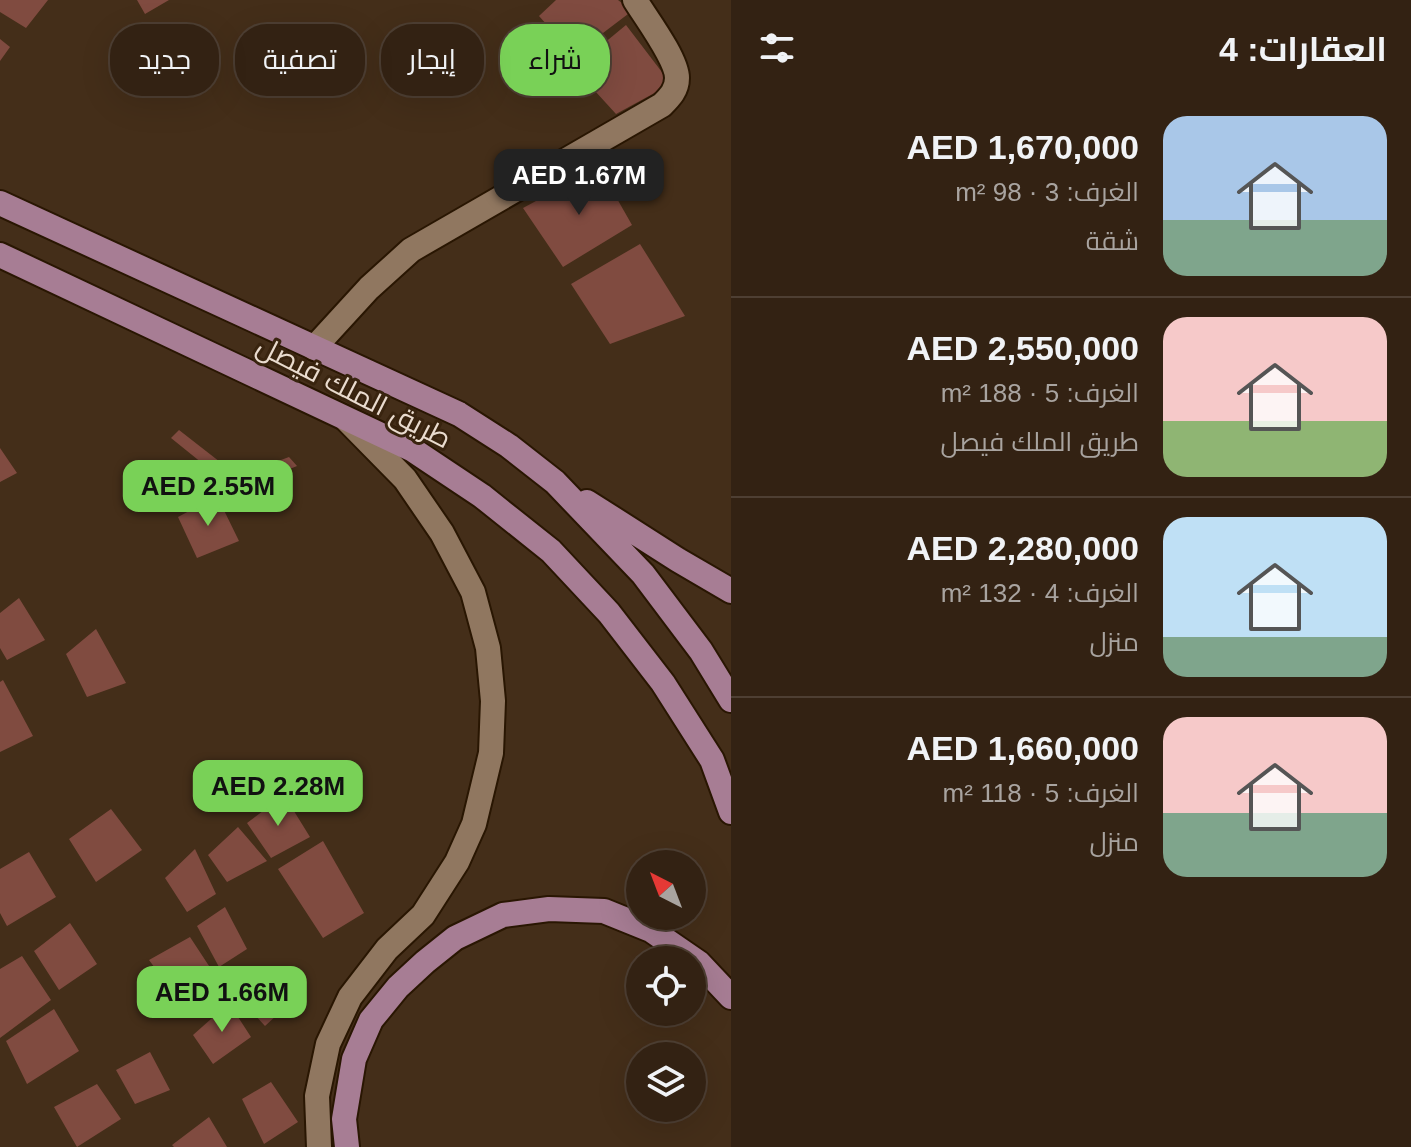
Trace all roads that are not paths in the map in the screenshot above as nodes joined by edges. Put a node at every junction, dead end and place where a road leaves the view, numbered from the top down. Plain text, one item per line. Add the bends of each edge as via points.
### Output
1 (635, 0) edge
2 (0, 203) edge
3 (0, 255) edge
4 (314, 348) junction
5 (346, 418) junction
6 (555, 482) junction
7 (731, 591) edge
8 (731, 700) edge
9 (731, 812) edge
10 (731, 997) edge
11 (319, 1147) edge
12 (347, 1147) edge

1 - 4 street via 675,65 674,93 662,105 411,250
2 - 4 main road, طريق الملك فيصل
3 - 5 main road, طريق الملك فيصل
4 - 6 main road, طريق الملك فيصل via 459,414
5 - 9 main road, طريق الملك فيصل via 413,450 551,551 609,613 663,683 712,760
5 - 11 street via 405,479 473,592 488,648 492,740 474,824 457,862 423,915 387,949 350,997 328,1044 317,1096
6 - 7 main road
6 - 8 main road, طريق الملك فيصل via 643,574
10 - 12 main road via 699,963 651,930 604,911 549,909 503,915 455,938 398,987 371,1020 354,1059 344,1119

